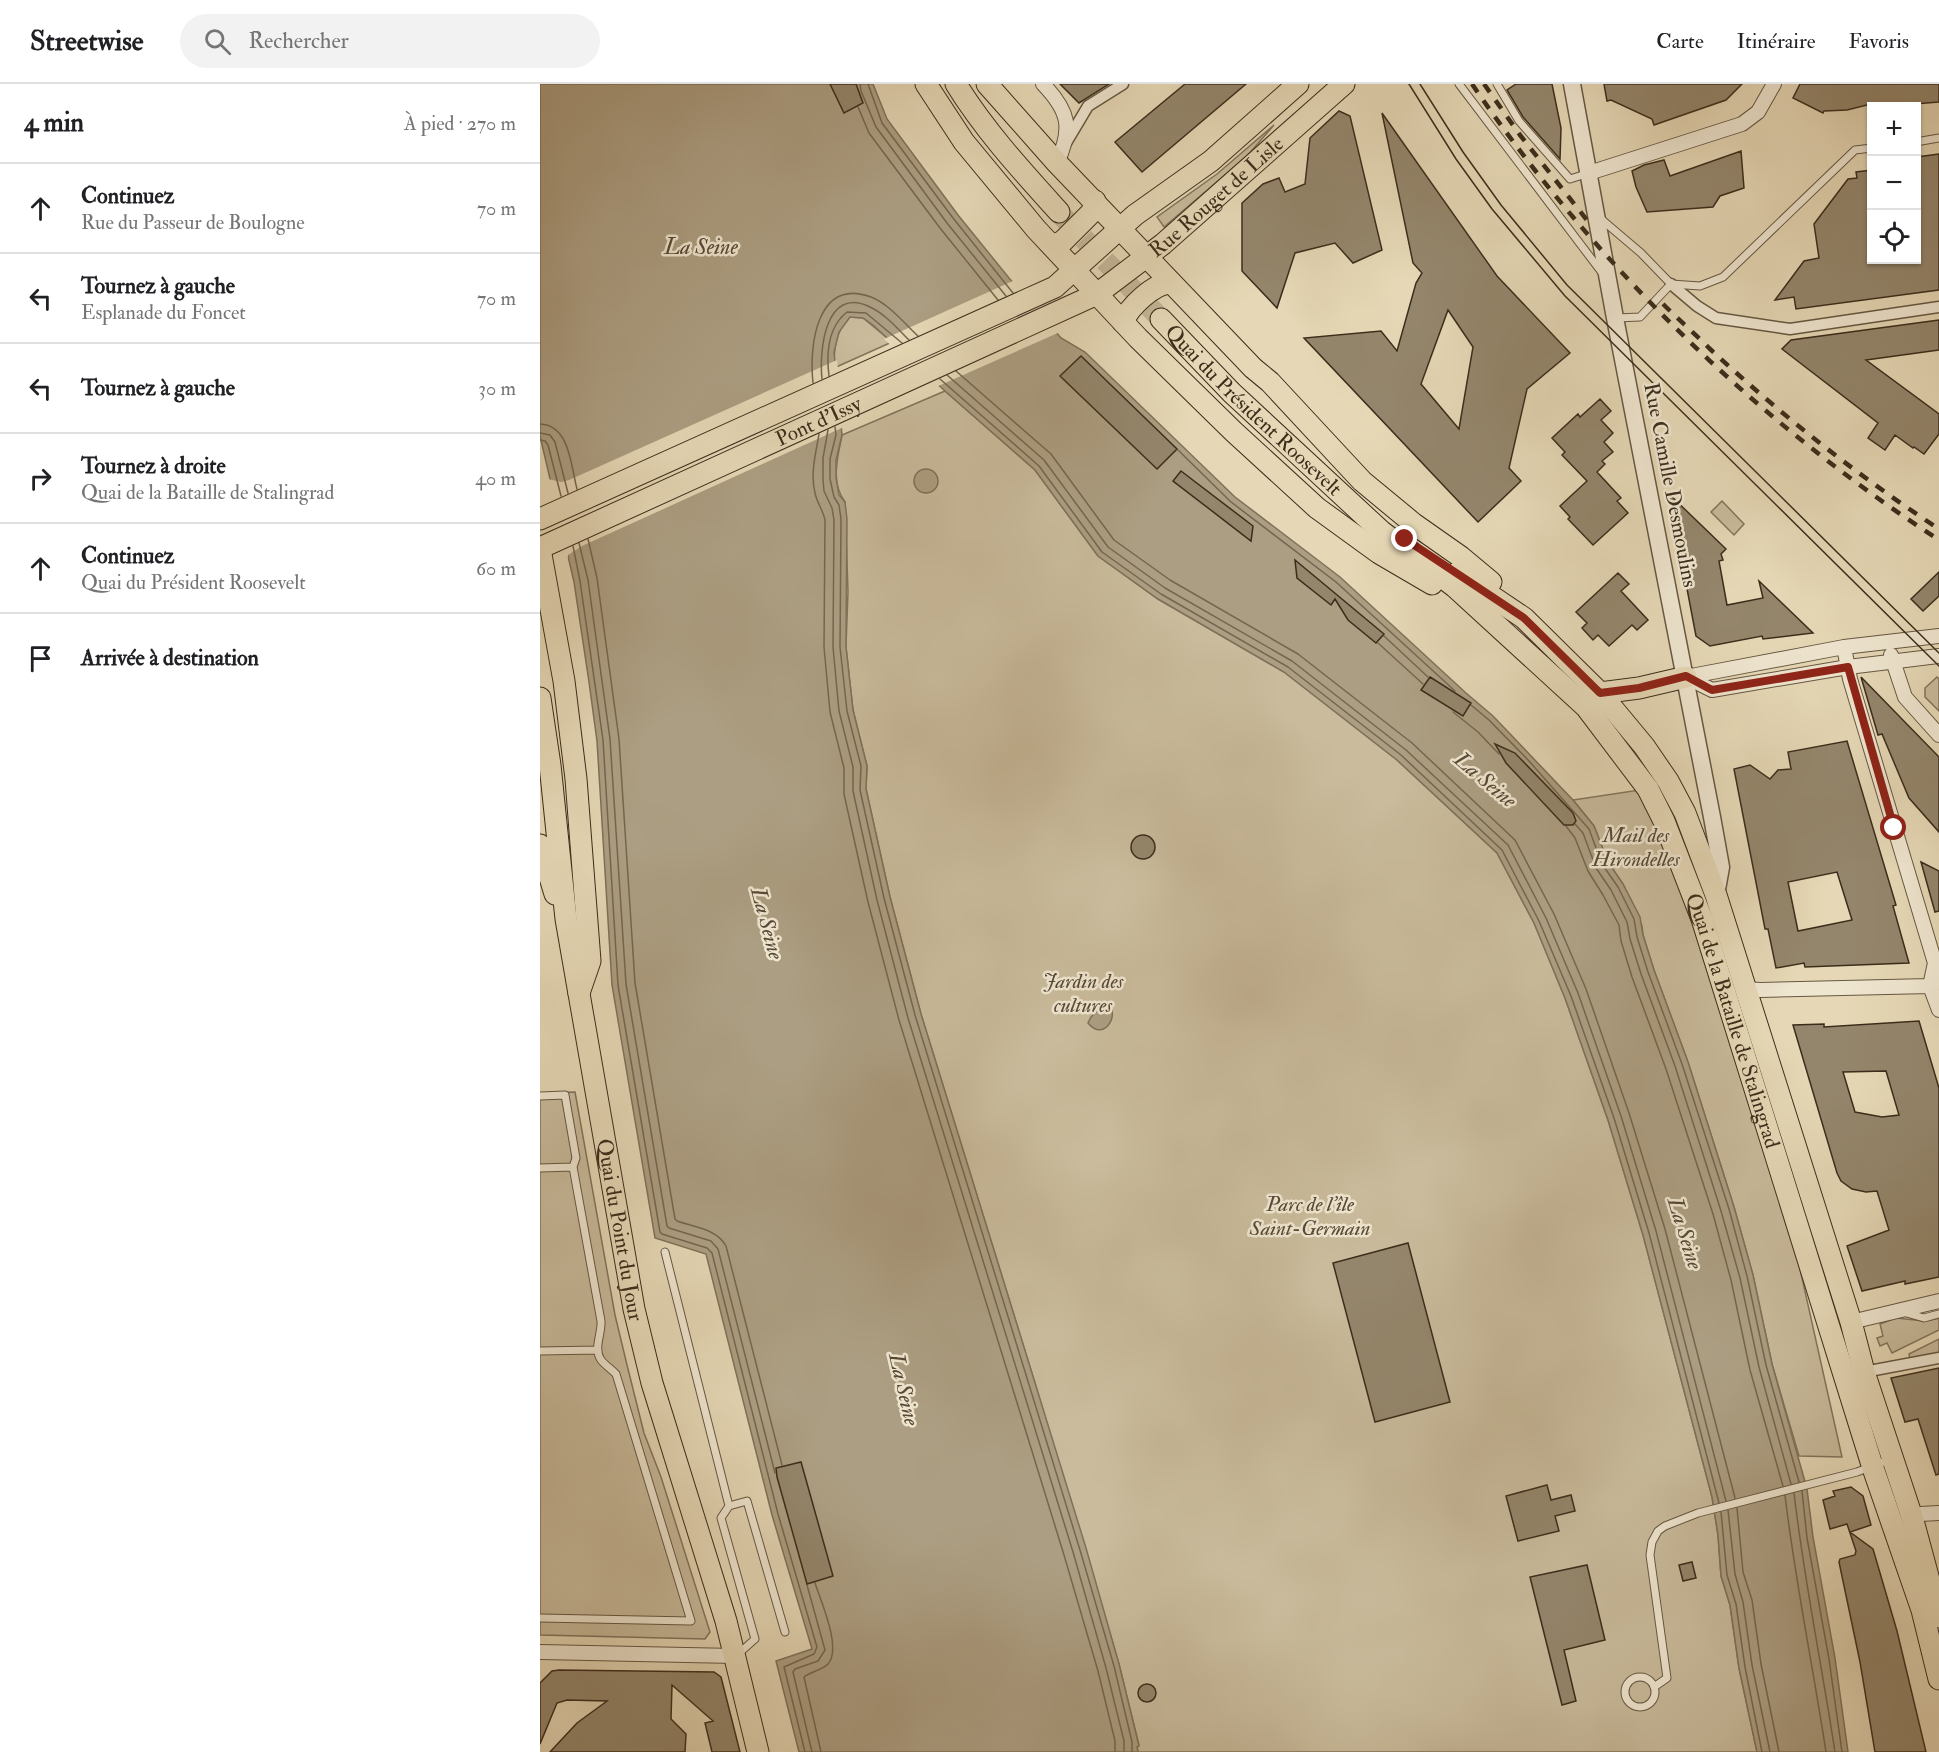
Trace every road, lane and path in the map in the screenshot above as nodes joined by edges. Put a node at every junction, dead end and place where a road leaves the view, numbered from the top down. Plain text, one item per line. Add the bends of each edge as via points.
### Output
1 (926, 84) edge
2 (956, 84) edge
3 (987, 84) edge
4 (1043, 84) edge
5 (1123, 84) edge
6 (1298, 84) edge
7 (1459, 84) edge
8 (1497, 84) edge
9 (1572, 84) edge
10 (1774, 84) edge
11 (1337, 87) edge
12 (1939, 138) edge
13 (1921, 141) edge
14 (1066, 143) junction
15 (1867, 149) edge
16 (1057, 163) junction
17 (1588, 173) junction
18 (1095, 201) junction
19 (1059, 212) tunnel mouth
20 (1597, 216) junction
21 (1120, 228) junction
22 (1051, 244) junction
23 (1146, 257) junction
24 (1075, 270) junction
25 (1608, 280) junction
26 (1171, 283) junction
27 (1671, 284) junction
28 (1097, 294) junction
29 (1939, 307) edge
30 (1615, 318) junction
31 (1161, 319) tunnel mouth
32 (1124, 322) junction
33 (1347, 500) junction
34 (547, 516) edge
35 (540, 548) edge
36 (547, 618) edge
37 (1524, 618) junction
38 (1508, 634) junction
39 (1939, 636) edge
40 (1888, 641) junction
41 (1844, 647) junction
42 (1939, 656) edge
43 (1893, 661) junction
44 (1848, 667) junction
45 (1686, 676) junction
46 (1600, 693) junction
47 (540, 698) edge
48 (1939, 735) edge
49 (540, 845) edge
50 (1716, 895) junction
51 (566, 918) junction
52 (1935, 984) edge
53 (1746, 989) junction
54 (579, 995) junction
55 (1939, 1010) edge
56 (540, 1096) edge
57 (573, 1167) junction
58 (540, 1168) edge
59 (665, 1252) dead end
60 (1821, 1299) junction
61 (1939, 1301) edge
62 (1898, 1311) junction
63 (1939, 1314) edge
64 (1851, 1322) junction
65 (598, 1350) junction
66 (540, 1351) edge
67 (1838, 1352) junction
68 (1939, 1358) edge
69 (1864, 1372) junction
70 (1893, 1458) junction
71 (1872, 1468) junction
72 (729, 1506) junction
73 (1939, 1513) edge
74 (1912, 1516) junction
75 (1939, 1617) edge
76 (540, 1618) edge
77 (785, 1632) dead end
78 (540, 1652) edge
79 (735, 1656) junction
80 (1939, 1679) edge
81 (1654, 1687) junction
82 (758, 1752) edge

1 - 22 main road via 964,142
2 - 19 main road via 1010,158
3 - 16 main road
4 - 14 street via 1063,109 1068,123
5 - 14 street via 1088,106
6 - 21 main road, Rue Rouget de Lisle via 1211,161
7 - 25 lane
8 - 17 lane via 1519,121 1570,178
9 - 17 street, Rue Camille Desmoulins
10 - 17 street via 1758,112 1742,124
11 - 23 main road, Rue Rouget de Lisle
12 - 13 lane
14 - 16 street
15 - 27 lane via 1855,150 1723,277 1700,286
16 - 18 main road
17 - 20 street, Rue Camille Desmoulins
18 - 21 main road
18 - 22 main road via 1092,212 1078,227 1063,241
20 - 25 street, Rue Camille Desmoulins
20 - 27 lane
21 - 23 main road
21 - 24 main road, Rue Rouget de Lisle
22 - 24 main road
23 - 26 main road
23 - 28 main road, Rue Rouget de Lisle
24 - 28 main road
24 - 34 main road, Pont d'Issy via 1046,292
25 - 30 street, Rue Camille Desmoulins
26 - 32 main road via 1158,285 1127,313
26 - 37 main road via 1362,481 1510,597
27 - 29 street via 1716,318 1790,329
27 - 30 lane via 1640,317
28 - 32 main road
28 - 35 main road, Pont d'Issy
30 - 45 street, Rue Camille Desmoulins
31 - 33 main road, Quai du Président Roosevelt via 1232,393
32 - 38 main road via 1317,508 1379,553
33 - 37 main road, Quai du Président Roosevelt
33 - 38 main road, Quai du Président Roosevelt
35 - 36 main road
36 - 54 main road via 564,681 576,779 590,961
37 - 46 main road, Quai de la Bataille de Stalingrad
38 - 60 main road, Quai de la Bataille de Stalingrad via 1586,706 1648,789 1664,820 1702,919
39 - 40 street
40 - 41 street
40 - 43 street
41 - 44 street
41 - 45 street
42 - 43 street
43 - 44 street
43 - 48 street via 1905,697
44 - 45 street via 1712,690
44 - 52 street via 1935,963
45 - 46 main road
45 - 50 street, Rue Camille Desmoulins via 1721,867
46 - 50 main road, Quai de la Bataille de Stalingrad via 1634,731 1668,781 1685,813
47 - 51 main road, Quai du Point du Jour
49 - 51 main road
50 - 53 main road, Quai de la Bataille de Stalingrad
51 - 54 main road, Quai du Point du Jour
52 - 53 street
52 - 55 street
53 - 64 main road, Quai de la Bataille de Stalingrad
54 - 79 main road, Quai du Point du Jour via 634,1309 652,1383
56 - 57 lane via 566,1095 576,1158
57 - 58 lane
57 - 65 lane via 601,1321
59 - 72 lane
60 - 64 main road
60 - 67 main road, Quai de la Bataille de Stalingrad
61 - 62 street
62 - 63 lane via 1924,1318
62 - 64 street
64 - 67 main road
64 - 69 main road, Quai de la Bataille de Stalingrad
65 - 66 lane
65 - 76 lane via 600,1358 616,1374 691,1621
67 - 71 main road, Quai de la Bataille de Stalingrad
68 - 69 street
69 - 70 main road, Quai de la Bataille de Stalingrad
70 - 71 lane
70 - 74 main road, Quai de la Bataille de Stalingrad
71 - 80 main road, Quai de la Bataille de Stalingrad via 1922,1610
71 - 81 lane via 1698,1513 1658,1531 1650,1555 1667,1677
72 - 77 lane via 747,1501
72 - 79 lane via 722,1518 755,1639
73 - 74 street
74 - 75 main road, Quai de la Bataille de Stalingrad
78 - 79 street
79 - 82 main road, Quai du Point du Jour
81 - 81 lane via 1647,1679 1637,1677 1628,1682 1626,1697 1631,1704 1644,1706 1652,1701

